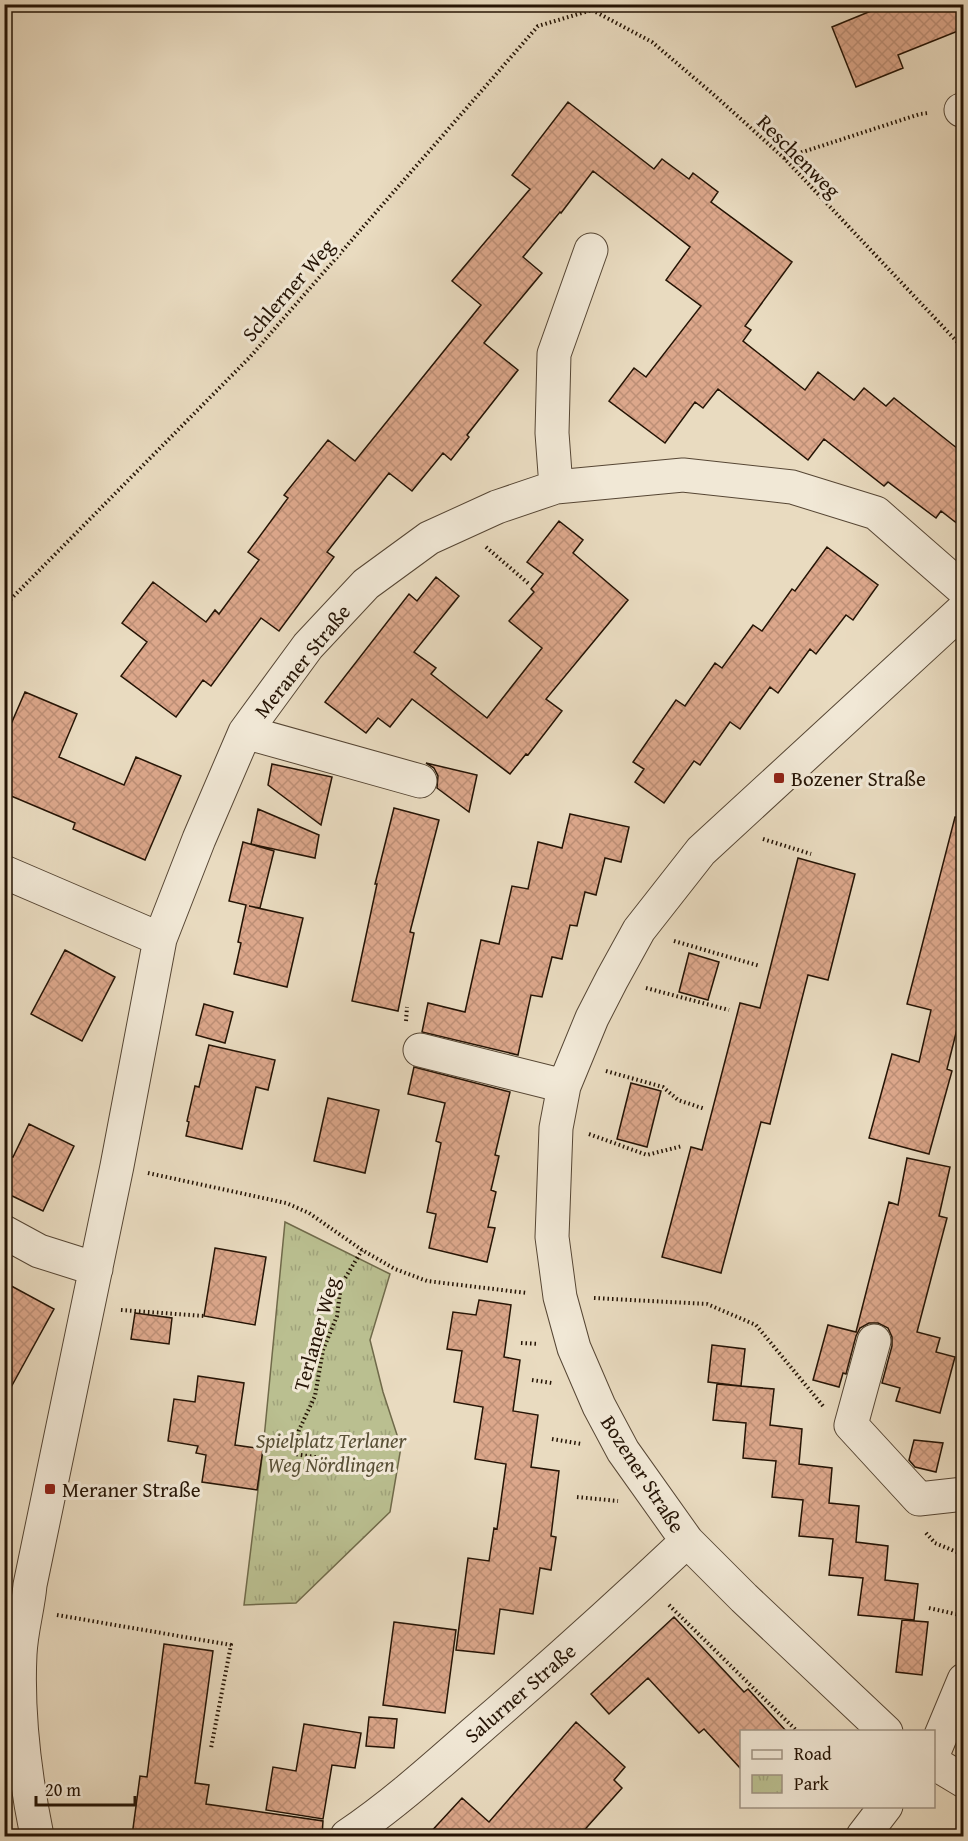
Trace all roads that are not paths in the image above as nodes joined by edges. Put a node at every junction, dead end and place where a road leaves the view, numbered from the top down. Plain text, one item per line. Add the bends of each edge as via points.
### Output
1 (591, 250) dead end
2 (556, 488) junction
3 (963, 590) edge
4 (963, 609) edge
5 (245, 732) junction
6 (420, 781) dead end
7 (4, 872) edge
8 (160, 939) junction
9 (420, 1050) dead end
10 (569, 1075) junction
11 (4, 1232) edge
12 (96, 1269) junction
13 (874, 1341) dead end
14 (963, 1494) edge
15 (687, 1541) junction
16 (21, 1592) edge
17 (963, 1680) edge
18 (885, 1730) edge
19 (935, 1747) edge
20 (935, 1764) edge
21 (963, 1781) edge
22 (885, 1808) edge
23 (37, 1836) edge
24 (347, 1836) edge
25 (864, 1836) edge

1 - 2 street via 554,354 552,433
2 - 3 street, Meraner Straße via 683,475 792,487 876,513
2 - 5 street, Meraner Straße via 497,507 429,538 366,584 308,646
4 - 10 street, Bozener Straße via 701,851 639,930 592,1018
5 - 6 street
5 - 8 street, Meraner Straße
7 - 8 street
8 - 12 street, Meraner Straße
9 - 10 street
10 - 15 street, Bozener Straße via 556,1128 552,1237 560,1297 574,1348 599,1406 623,1451
11 - 12 street via 39,1251
12 - 16 street, Meraner Straße
13 - 14 street via 851,1425 920,1500
15 - 18 street, Bozener Straße
15 - 24 street, Salurner Straße via 453,1752 385,1810
16 - 23 street, Meraner Straße via 21,1717
17 - 19 street
20 - 21 street
22 - 25 street

